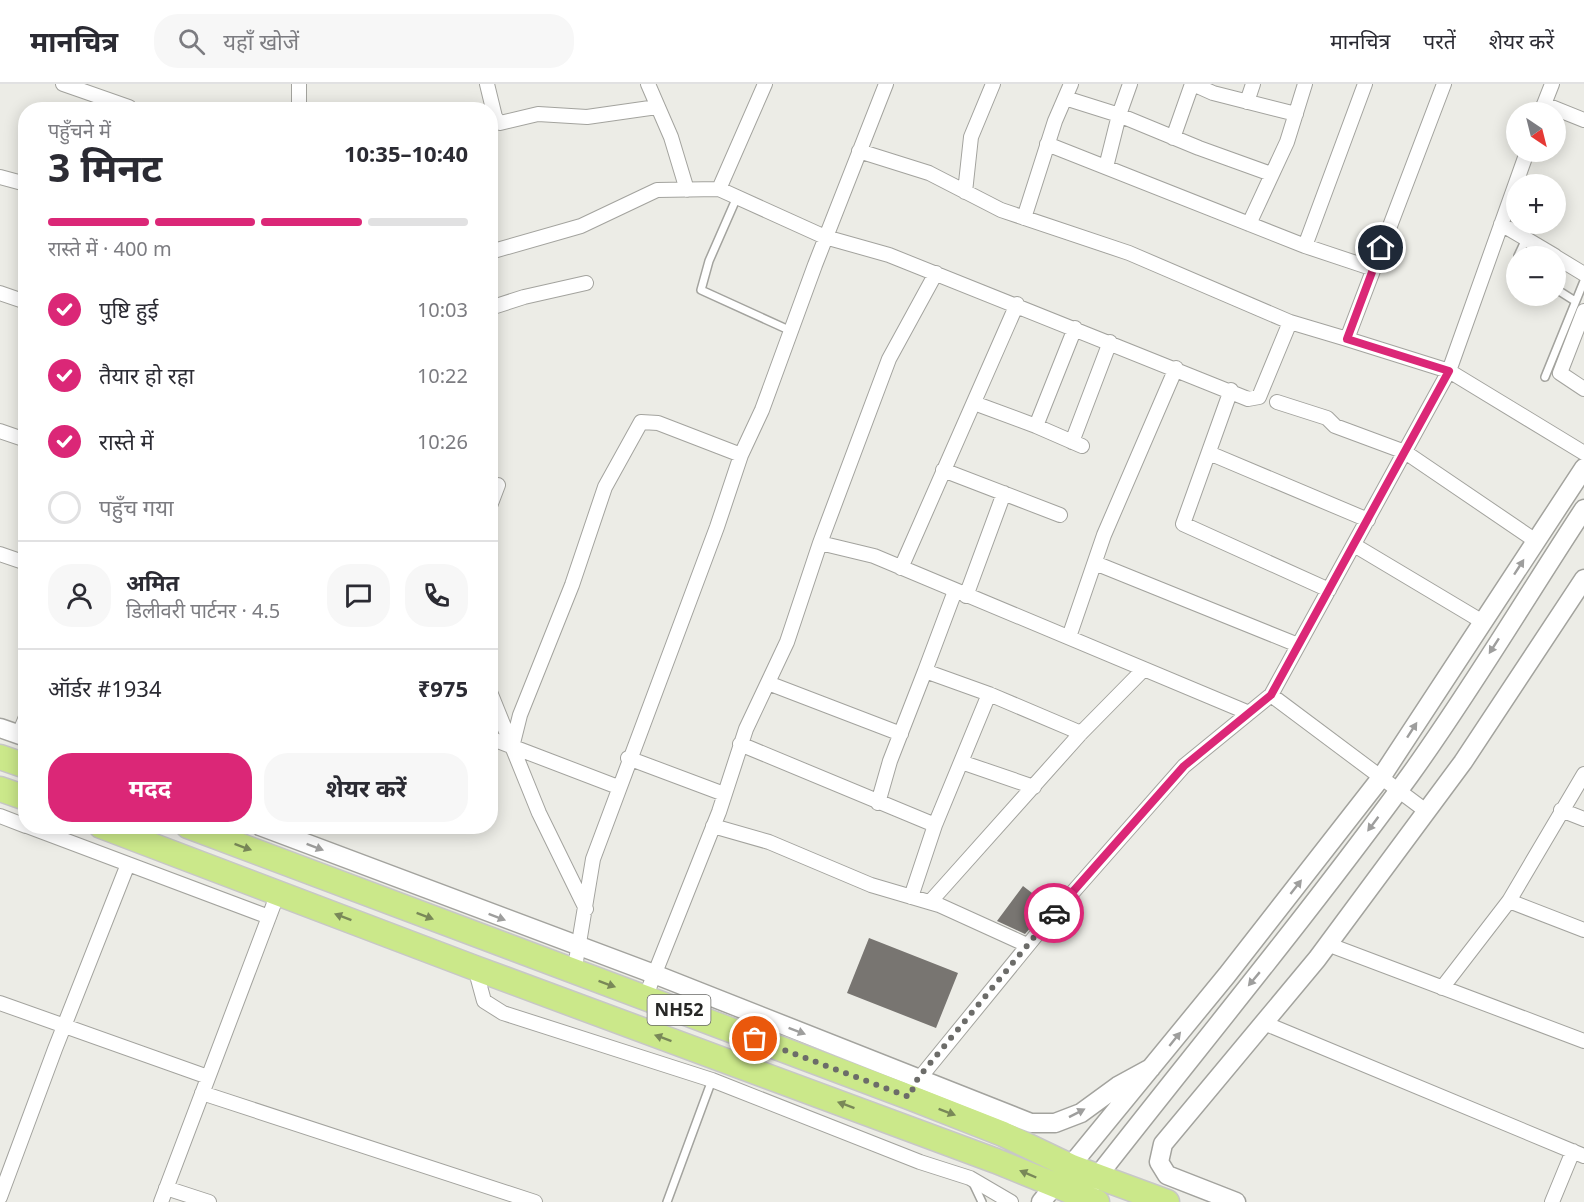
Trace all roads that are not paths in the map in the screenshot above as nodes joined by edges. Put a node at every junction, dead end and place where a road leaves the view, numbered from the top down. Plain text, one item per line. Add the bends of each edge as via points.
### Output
1 (63, 84) edge
2 (299, 84) edge
3 (487, 84) edge
4 (648, 84) edge
5 (765, 84) edge
6 (886, 84) edge
7 (993, 84) edge
8 (1071, 84) edge
9 (1130, 84) edge
10 (1192, 84) edge
11 (1253, 84) edge
12 (1305, 84) edge
13 (1365, 84) edge
14 (1444, 84) edge
15 (1552, 84) edge
16 (1065, 98) junction
17 (115, 102) edge
18 (300, 102) edge
19 (491, 102) edge
20 (1247, 102) junction
21 (1545, 102) edge
22 (657, 107) junction
23 (1296, 114) junction
24 (1119, 115) junction
25 (1566, 115) edge
26 (1584, 120) edge
27 (498, 121) edge
28 (1173, 138) junction
29 (1047, 144) junction
30 (859, 152) junction
31 (1523, 162) edge
32 (1106, 167) junction
33 (1271, 174) junction
34 (0, 177) edge
35 (18, 182) edge
36 (719, 189) junction
37 (687, 190) junction
38 (965, 192) junction
39 (737, 197) junction
40 (1024, 218) junction
41 (1249, 224) junction
42 (1501, 224) junction
43 (825, 237) junction
44 (1526, 239) junction
45 (1305, 246) junction
46 (1523, 246) edge
47 (1537, 246) edge
48 (498, 250) edge
49 (1566, 263) edge
50 (1374, 269) junction
51 (936, 273) junction
52 (1584, 274) edge
53 (1584, 281) edge
54 (586, 283) dead end
55 (0, 293) edge
56 (1566, 296) edge
57 (18, 299) edge
58 (1017, 304) junction
59 (498, 305) edge
60 (1580, 306) edge
61 (1290, 322) junction
62 (1075, 328) junction
63 (791, 331) junction
64 (1347, 339) junction
65 (1110, 342) junction
66 (1176, 368) junction
67 (1449, 371) junction
68 (1545, 377) dead end
69 (1584, 389) edge
70 (1231, 390) junction
71 (1277, 402) dead end
72 (974, 403) junction
73 (1036, 426) junction
74 (0, 431) edge
75 (18, 437) edge
76 (1405, 452) junction
77 (1209, 453) junction
78 (1584, 453) edge
79 (741, 454) junction
80 (1584, 468) edge
81 (943, 470) junction
82 (1004, 493) junction
83 (1584, 509) edge
84 (1060, 515) dead end
85 (1368, 520) junction
86 (1536, 541) junction
87 (820, 543) junction
88 (1354, 544) junction
89 (0, 554) edge
90 (18, 560) edge
91 (1095, 563) junction
92 (901, 568) junction
93 (1584, 579) edge
94 (1329, 590) junction
95 (960, 593) junction
96 (1483, 622) junction
97 (1069, 637) junction
98 (1299, 645) junction
99 (1143, 669) junction
100 (925, 671) junction
101 (768, 683) junction
102 (989, 694) junction
103 (1271, 695) junction
104 (498, 712) edge
105 (1249, 713) junction
106 (0, 728) edge
107 (1081, 733) junction
108 (18, 734) edge
109 (901, 734) junction
110 (498, 741) edge
111 (740, 744) junction
112 (512, 747) junction
113 (0, 757) edge
114 (628, 758) junction
115 (961, 762) junction
116 (18, 763) edge
117 (1584, 774) edge
118 (1380, 779) junction
119 (618, 787) junction
120 (1034, 787) junction
121 (0, 789) edge
122 (1398, 791) junction
123 (724, 794) junction
124 (18, 795) edge
125 (878, 803) junction
126 (1561, 810) junction
127 (1426, 811) junction
128 (0, 816) edge
129 (1584, 819) edge
130 (18, 823) edge
131 (935, 825) junction
132 (713, 826) junction
133 (47, 834) edge
134 (123, 834) edge
135 (209, 834) edge
136 (281, 834) edge
137 (128, 864) junction
138 (278, 893) junction
139 (911, 897) junction
140 (1509, 901) junction
141 (930, 902) junction
142 (586, 909) junction
143 (269, 916) junction
144 (1584, 930) edge
145 (1327, 944) junction
146 (1027, 945) junction
147 (579, 948) junction
148 (475, 968) junction
149 (574, 973) junction
150 (654, 974) junction
151 (1442, 988) junction
152 (645, 998) junction
153 (0, 1004) edge
154 (1264, 1023) junction
155 (64, 1027) junction
156 (1584, 1041) edge
157 (1151, 1068) junction
158 (208, 1077) junction
159 (712, 1080) junction
160 (913, 1088) junction
161 (202, 1093) junction
162 (1578, 1154) edge
163 (1072, 1167) junction
164 (1098, 1175) junction
165 (970, 1178) junction
166 (166, 1188) junction
167 (1048, 1194) edge
168 (0, 1197) edge
169 (1086, 1200) edge
170 (161, 1202) edge
171 (209, 1202) edge
172 (535, 1202) edge
173 (667, 1202) edge
174 (982, 1202) edge
175 (1011, 1202) edge
176 (1167, 1202) edge
177 (1236, 1202) edge
178 (1552, 1202) edge

1 - 17 street
2 - 18 street
3 - 19 street
4 - 22 street
5 - 36 street
6 - 30 street
7 - 38 street via 971,136
8 - 16 street
9 - 24 street
10 - 20 street
10 - 28 street
11 - 20 street
12 - 23 street
13 - 45 street
14 - 50 street
15 - 21 street
16 - 24 street
16 - 29 street
20 - 23 street
22 - 27 street via 587,117 538,114
22 - 37 street
23 - 33 street
24 - 28 street
24 - 32 street
25 - 26 street
28 - 33 street
29 - 32 street
29 - 40 street
30 - 38 street via 929,173
30 - 43 street
31 - 42 street
32 - 41 street
33 - 41 street
34 - 35 street
36 - 37 street
36 - 39 street
37 - 48 street via 657,190 581,226
38 - 40 street
39 - 43 street
39 - 63 lane via 709,261 701,290
40 - 61 street via 1129,253
41 - 45 street
42 - 44 street
42 - 67 street
43 - 51 street
43 - 63 street
44 - 46 lane
44 - 47 street
45 - 50 street
49 - 52 street
50 - 64 street
51 - 58 street
51 - 87 street via 889,359
53 - 60 lane
54 - 59 street
55 - 57 street
56 - 60 lane
58 - 62 street
58 - 72 street
60 - 68 lane
60 - 69 street via 1560,373
61 - 64 street
61 - 70 street via 1259,397 1248,399
62 - 65 street
62 - 73 street
63 - 79 street
64 - 67 street
65 - 66 street
65 - 73 street via 1077,444
66 - 70 street
66 - 91 street
67 - 76 street
67 - 78 street
70 - 77 street
71 - 76 street via 1327,418 1335,426
72 - 73 street
72 - 81 street
74 - 75 street
76 - 85 street
76 - 86 street
77 - 85 street
77 - 94 street via 1183,524
79 - 112 street via 658,423 641,422 605,487 572,585 520,715
79 - 114 street
80 - 86 street
81 - 82 street
81 - 92 street
82 - 84 street
82 - 95 street
83 -> 122 street
85 - 88 street
96 -> 86 street
87 - 92 street via 874,556
87 - 101 street via 787,642
88 - 94 street
88 - 96 street
89 - 90 street
91 - 97 street
91 - 98 street
92 - 95 street
93 - 127 street
94 - 98 street
95 - 97 street
95 - 100 street
118 -> 96 street
97 - 99 street
98 - 103 street
99 - 105 street
99 - 107 street
100 - 102 street
100 - 109 street
101 - 109 street
101 - 111 street
102 - 107 street
102 - 115 street
103 - 105 street
103 - 118 street
104 - 112 street
105 - 146 street via 1184,766
106 - 108 street
107 - 120 street
109 - 125 street
110 - 112 street
111 - 123 street
111 - 125 street
112 - 119 street
112 - 142 street
113 - 116 highway
114 - 119 street
114 - 123 street
115 - 120 street
115 - 131 street
117 - 126 street
118 - 122 street
157 -> 118 street
119 - 142 street via 592,859
120 - 141 street
121 - 124 highway
122 - 127 street
122 -> 164 street via 1272,958
123 - 132 street
125 - 131 street
126 - 129 street
126 - 140 street
127 - 145 street
128 - 130 street
131 - 139 street
132 - 139 street via 769,842 871,885
132 - 150 street
133 - 137 street
134 - 138 highway, NH52
135 -> 149 highway, NH52
136 -> 147 street
137 - 143 street
137 - 155 street
138 - 143 street
148 -> 138 highway, NH52
139 - 141 street
140 - 144 street
140 - 151 street
141 - 146 street
142 - 147 street
143 - 158 street
145 - 151 street
145 - 154 street
146 - 160 street
147 - 149 street
147 - 150 street
148 - 159 street via 484,1001 503,1013
167 -> 148 highway, NH52 via 996,1161
149 -> 152 highway, NH52
150 - 152 street
150 -> 160 street
151 - 156 street
152 - 160 highway, NH52
153 - 155 street
154 - 162 street
154 - 177 street via 1163,1144 1159,1162 1167,1176
155 - 158 street
155 - 168 street
160 -> 157 street via 1031,1123 1055,1123 1081,1113
157 - 163 street
158 - 161 street
159 - 165 street
159 - 173 lane
160 -> 163 highway, NH52
161 - 166 street
161 - 172 street
162 - 178 street
163 - 164 highway, NH52
163 - 167 street
164 - 169 street
164 - 176 highway, NH52
165 - 174 lane
165 - 175 street
166 - 170 street
166 - 171 street
167 - 169 highway, NH52

